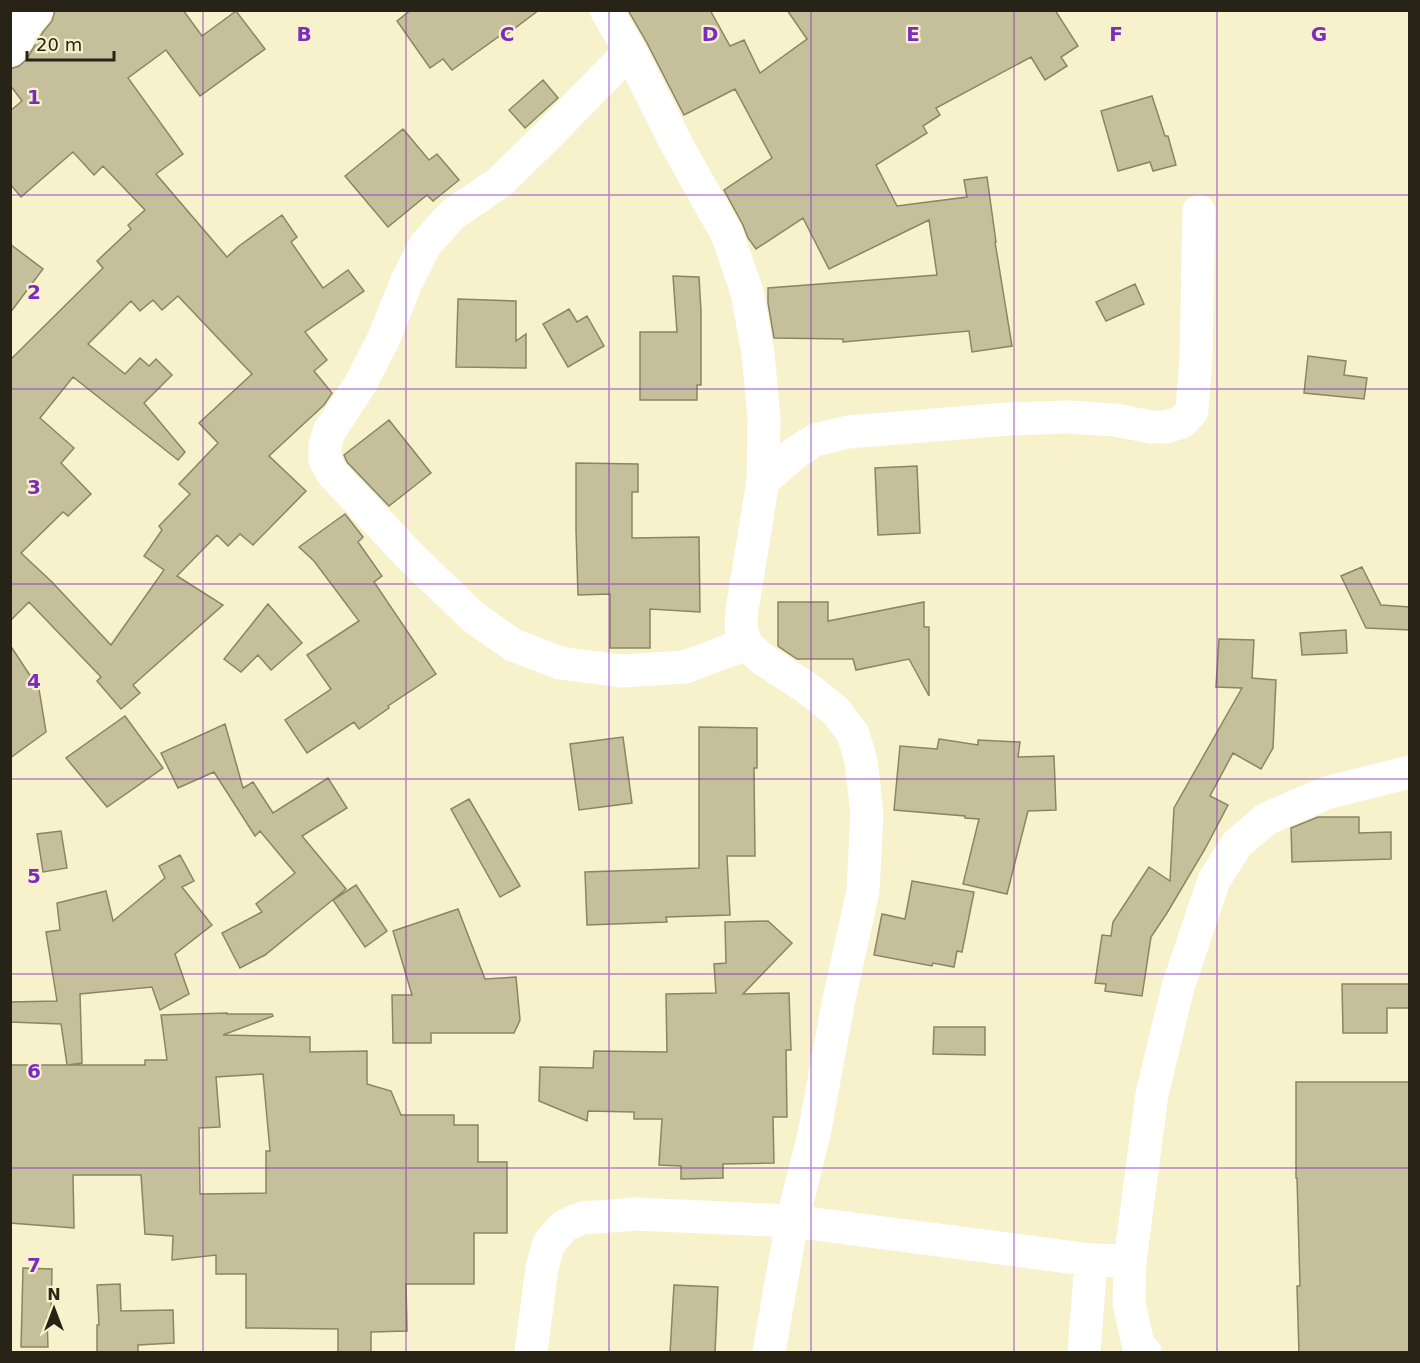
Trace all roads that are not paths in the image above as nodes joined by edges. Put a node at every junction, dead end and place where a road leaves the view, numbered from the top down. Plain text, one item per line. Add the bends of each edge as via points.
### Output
1 (37, 10) edge
2 (606, 10) edge
3 (10, 50) edge
4 (630, 51) junction
5 (1199, 211) dead end
6 (763, 481) junction
7 (746, 644) junction
8 (1410, 772) edge
9 (792, 1221) junction
10 (1091, 1260) junction
11 (1130, 1261) junction
12 (531, 1353) edge
13 (769, 1353) edge
14 (1084, 1353) edge
15 (1145, 1353) edge

1 - 3 street
2 - 4 street
4 - 6 street via 727,234 747,292 764,417
4 - 7 street via 501,181 452,215 425,244 383,340 329,432 325,460 332,473 408,554 472,616 513,645 560,663 622,671 685,667
5 - 6 street via 1193,401 1192,411 1182,422 1151,427 1069,417 848,432 815,440
6 - 7 street via 742,610 741,628
7 - 9 street via 836,711 853,734 861,761 867,813 863,891 814,1135
8 - 11 street via 1326,793 1266,819 1237,844 1214,880 1178,987 1152,1094
9 - 10 street
9 - 12 street via 636,1214 582,1218 564,1226 549,1243 542,1269
9 - 13 street
10 - 11 street
10 - 14 street
11 - 15 street via 1129,1303 1138,1344

